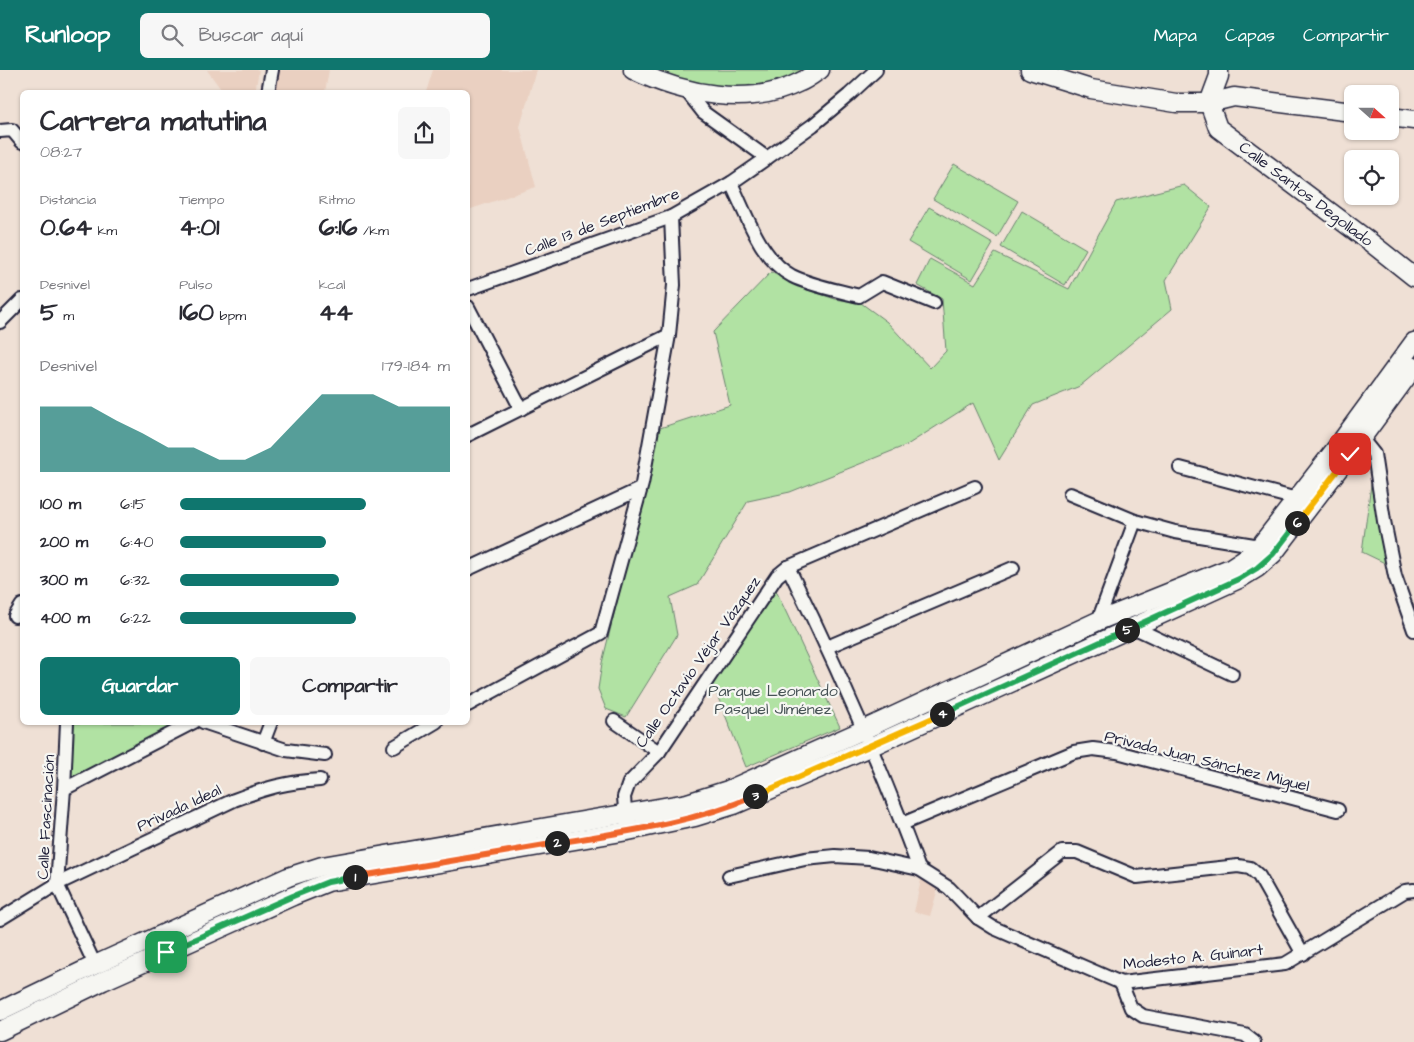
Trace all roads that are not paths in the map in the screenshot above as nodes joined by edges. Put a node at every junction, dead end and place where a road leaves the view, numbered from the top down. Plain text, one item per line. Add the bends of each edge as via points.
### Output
1 (272, 70) edge
2 (633, 70) edge
3 (820, 70) edge
4 (876, 70) edge
5 (1218, 70) edge
6 (1043, 72) edge
7 (685, 88) junction
8 (268, 90) edge
9 (1209, 103) junction
10 (1344, 111) edge
11 (1399, 118) edge
12 (1414, 120) edge
13 (6, 130) edge
14 (20, 140) edge
15 (767, 158) junction
16 (731, 183) junction
17 (671, 217) junction
18 (1414, 277) edge
19 (470, 288) edge
20 (20, 302) edge
21 (934, 303) dead end
22 (470, 311) edge
23 (0, 322) edge
24 (669, 335) junction
25 (1414, 342) edge
26 (1414, 367) edge
27 (521, 409) junction
28 (470, 434) edge
29 (1356, 434) junction
30 (1180, 468) dead end
31 (975, 487) dead end
32 (640, 490) junction
33 (1070, 494) dead end
34 (1297, 499) junction
35 (1135, 521) junction
36 (1260, 546) junction
37 (788, 567) junction
38 (470, 568) edge
39 (1013, 568) dead end
40 (20, 608) edge
41 (15, 616) dead end
42 (1098, 621) junction
43 (1133, 627) junction
44 (1414, 630) edge
45 (827, 647) junction
46 (1232, 674) dead end
47 (470, 704) edge
48 (614, 721) dead end
49 (67, 725) edge
50 (188, 725) edge
51 (212, 725) edge
52 (270, 725) edge
53 (431, 725) edge
54 (863, 730) junction
55 (263, 743) junction
56 (872, 746) junction
57 (394, 747) dead end
58 (659, 752) junction
59 (325, 755) dead end
60 (320, 780) dead end
61 (64, 789) junction
62 (1338, 810) dead end
63 (627, 823) junction
64 (902, 824) junction
65 (919, 869) junction
66 (729, 876) dead end
67 (57, 884) junction
68 (1414, 890) edge
69 (978, 918) junction
70 (0, 919) edge
71 (1303, 954) junction
72 (95, 965) junction
73 (1121, 984) junction
74 (0, 1012) edge
75 (0, 1031) edge
76 (1254, 1042) edge

1 - 8 street
2 - 7 main road
3 - 7 main road via 800,83 750,95 719,95
4 - 15 street, Calle 13 de Septiembre via 842,101
5 - 9 main road via 1219,76
6 - 9 main road via 1091,89 1176,103
7 - 15 street via 703,112
9 - 10 main road via 1234,97
9 - 18 main road, Calle Santos Degollado via 1218,128
11 - 12 main road
13 - 14 street
15 - 16 street, Calle 13 de Septiembre
16 - 17 street, Calle 13 de Septiembre
16 - 21 street via 762,247 776,265 792,276 859,296 882,282
17 - 19 street, Calle 13 de Septiembre
17 - 24 street via 674,284
20 - 23 street
22 - 27 street
24 - 27 street
24 - 32 street
25 - 29 main road
26 - 29 main road
27 - 28 street
29 - 34 main road
29 - 43 main road via 1273,554 1257,568
29 - 44 street via 1374,454 1395,576
30 - 34 street
31 - 37 street
32 - 38 street
32 - 47 street via 601,633
33 - 35 street
34 - 36 main road
35 - 36 street via 1175,532
35 - 42 street
36 - 42 main road via 1230,568
37 - 45 street
37 - 58 street, Calle Octavio Véjar Vázquez via 777,576
39 - 45 street
40 - 41 street
42 - 54 main road
43 - 46 street
43 - 56 main road
45 - 54 street
48 - 58 street
49 - 61 street, Calle Fascinación
50 - 61 street
51 - 55 street
52 - 55 street
53 - 57 street
54 - 56 street
54 - 63 main road via 728,790
55 - 59 street via 286,750
56 - 63 main road via 734,805 695,817
56 - 64 street
58 - 63 street, Calle Octavio Véjar Vázquez via 629,783 624,797
60 - 67 street, Privada Ideal via 293,782 234,800
61 - 67 street, Calle Fascinación
62 - 64 street, Privada Juan Sánchez Miguel via 1117,752 1093,749 1074,752
63 - 72 main road via 322,866 288,877
63 - 75 main road via 328,882 103,981
64 - 65 street
65 - 66 street, Modesto A. Guinart via 869,858 835,856 805,859
65 - 69 street, Modesto A. Guinart via 949,888
67 - 70 street, Privada Ideal
67 - 72 street, Calle Fascinación
68 - 71 street, Modesto A. Guinart via 1405,891
69 - 71 street via 1062,852 1077,852 1137,877 1238,866 1250,868 1259,876
69 - 73 street, Modesto A. Guinart
71 - 73 street, Modesto A. Guinart via 1285,964
72 - 74 main road
73 - 76 street via 1131,1008 1143,1016 1245,1035

